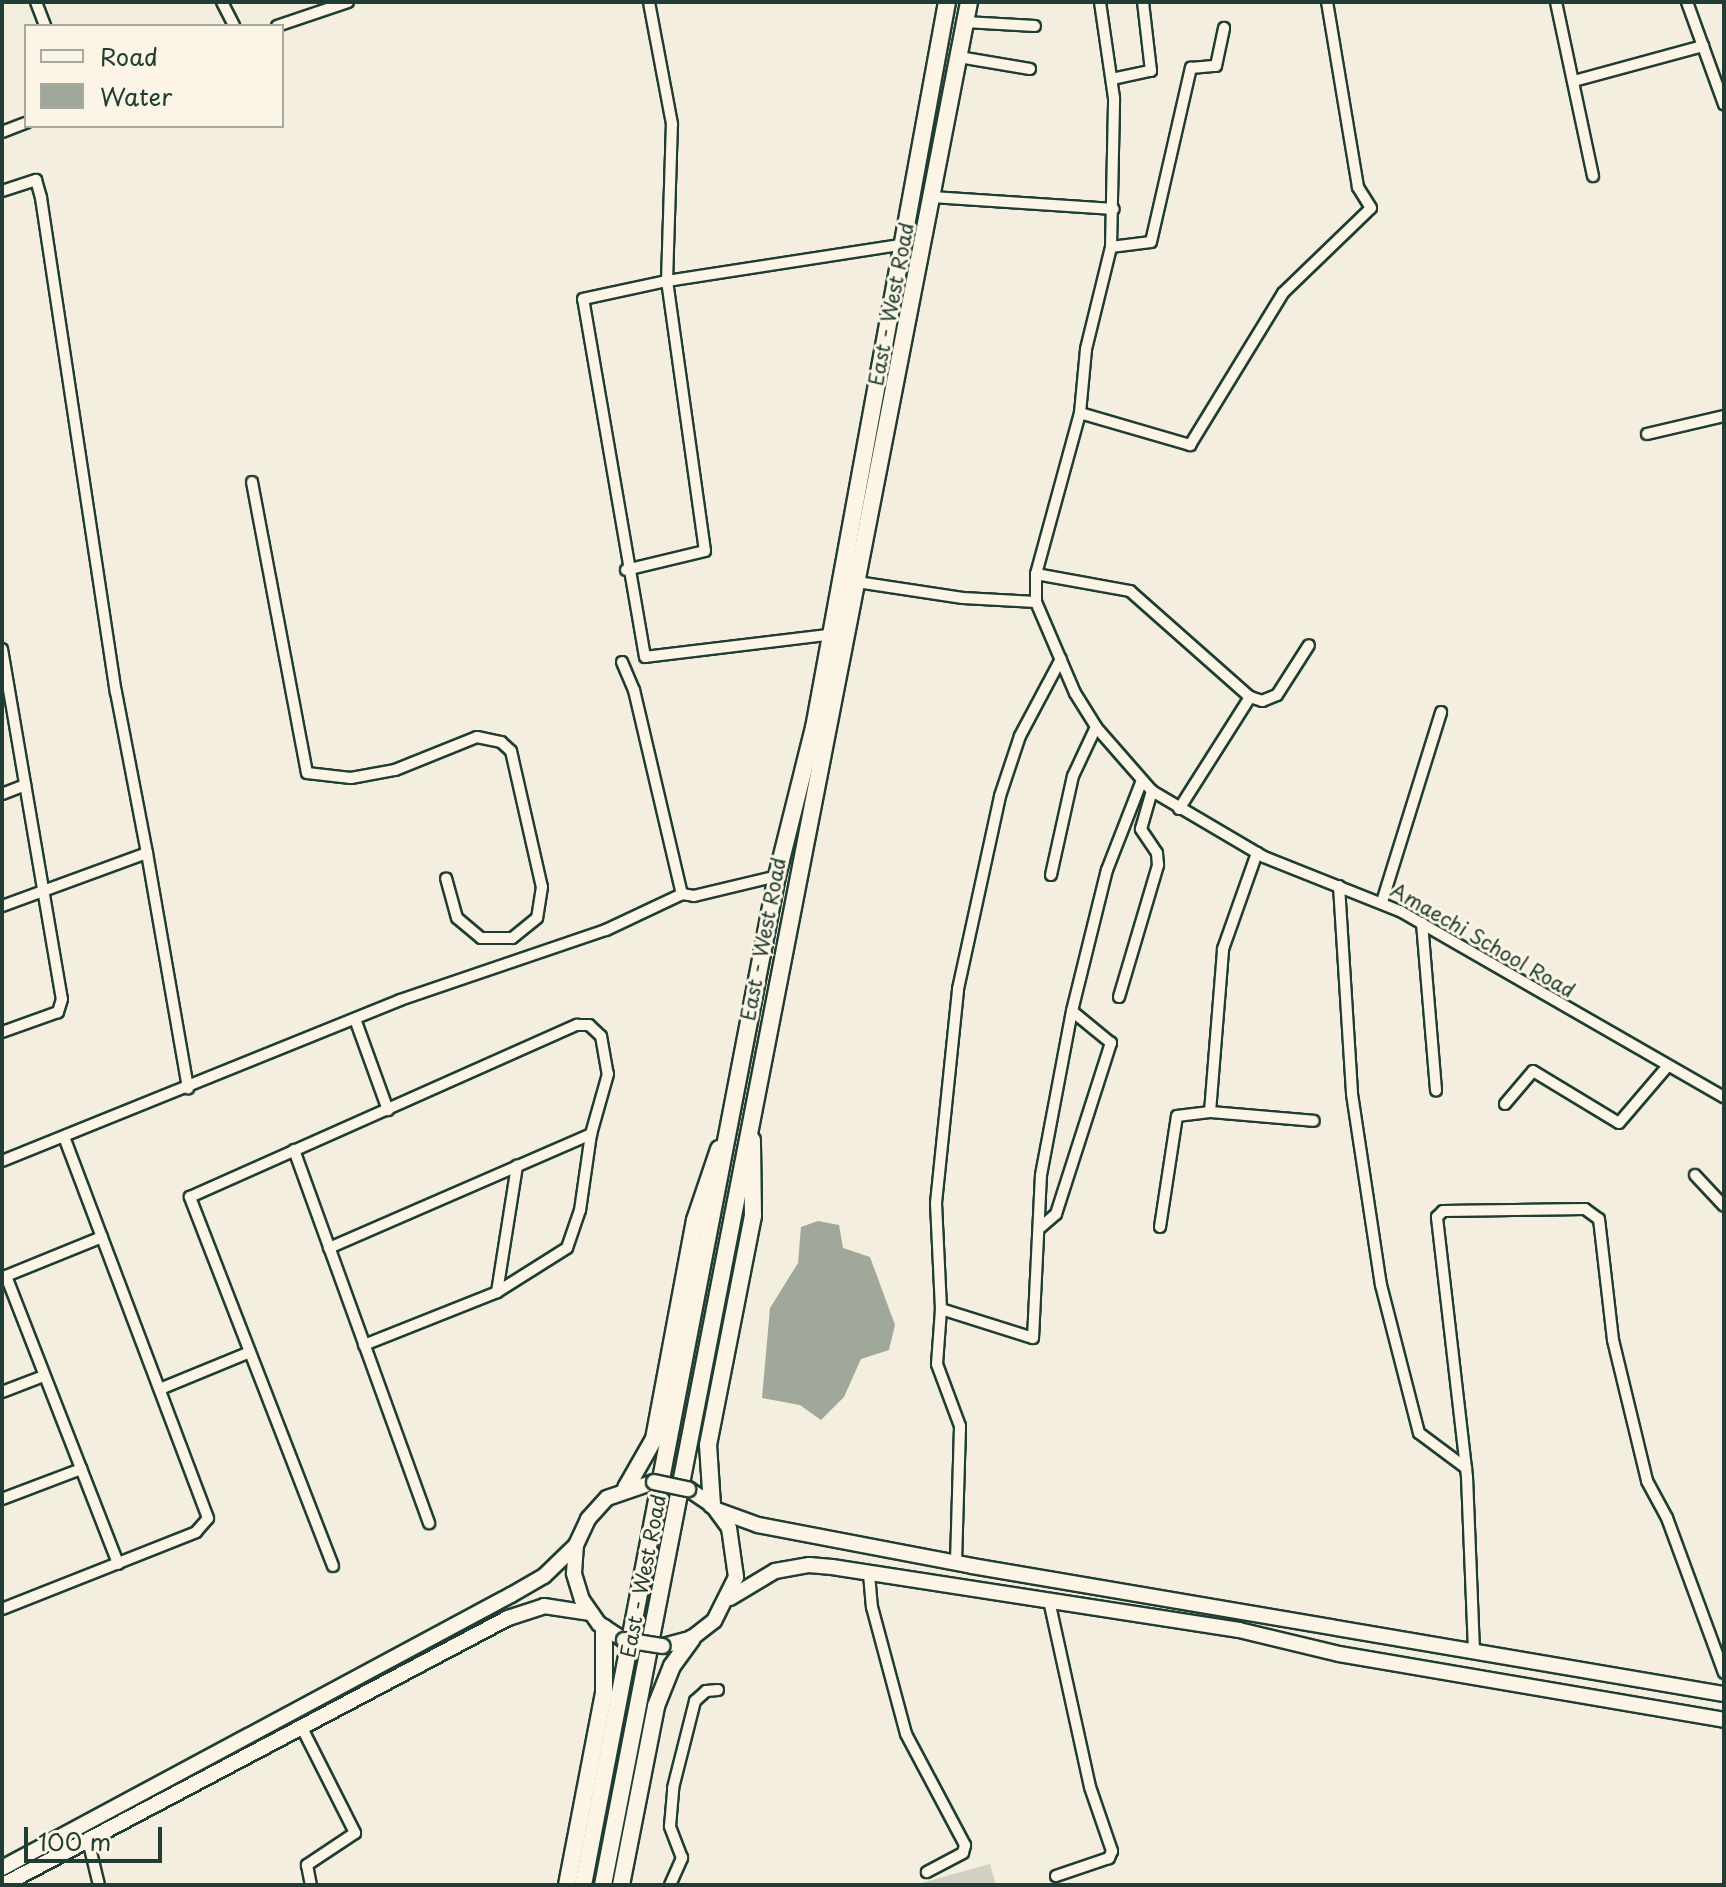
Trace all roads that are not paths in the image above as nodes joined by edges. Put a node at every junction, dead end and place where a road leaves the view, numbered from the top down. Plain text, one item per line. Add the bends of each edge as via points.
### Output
1 (36, 2) edge
2 (222, 2) edge
3 (348, 2) edge
4 (649, 2) edge
5 (947, 2) edge
6 (969, 2) edge
7 (1100, 2) edge
8 (1143, 2) edge
9 (1327, 2) edge
10 (1556, 2) edge
11 (1687, 2) edge
12 (965, 22) junction
13 (44, 24) edge
14 (233, 24) edge
15 (283, 24) edge
16 (1035, 26) dead end
17 (1224, 28) dead end
18 (1703, 46) junction
19 (959, 57) junction
20 (1030, 69) dead end
21 (1112, 79) junction
22 (1574, 81) junction
23 (1724, 104) edge
24 (24, 124) edge
25 (2, 132) edge
26 (1593, 176) dead end
27 (2, 191) edge
28 (932, 197) junction
29 (1114, 209) junction
30 (900, 245) junction
31 (1111, 247) junction
32 (667, 281) junction
33 (1080, 413) junction
34 (1724, 416) edge
35 (1647, 434) dead end
36 (252, 482) dead end
37 (626, 570) junction
38 (1036, 574) junction
39 (857, 582) junction
40 (1036, 602) junction
41 (827, 635) junction
42 (1309, 645) dead end
43 (2, 649) edge
44 (1061, 659) junction
45 (622, 662) dead end
46 (5, 690) edge
47 (1250, 697) junction
48 (1441, 712) dead end
49 (1096, 727) junction
50 (1141, 783) junction
51 (25, 785) junction
52 (1152, 791) junction
53 (2, 794) edge
54 (1179, 809) junction
55 (147, 853) junction
56 (1257, 853) junction
57 (1051, 875) dead end
58 (777, 876) junction
59 (446, 878) dead end
60 (1339, 886) junction
61 (44, 891) junction
62 (682, 894) junction
63 (1382, 902) junction
64 (2, 906) edge
65 (1422, 923) junction
66 (1119, 997) dead end
67 (1072, 1011) junction
68 (355, 1019) junction
69 (2, 1032) edge
70 (1666, 1068) junction
71 (188, 1088) junction
72 (1436, 1090) dead end
73 (1724, 1097) edge
74 (1505, 1104) dead end
75 (388, 1110) junction
76 (1210, 1112) junction
77 (749, 1116) junction
78 (730, 1121) junction
79 (1314, 1121) dead end
80 (591, 1134) junction
81 (64, 1137) junction
82 (294, 1150) junction
83 (2, 1161) edge
84 (517, 1166) junction
85 (1695, 1175) dead end
86 (1724, 1206) edge
87 (1041, 1227) junction
88 (1160, 1227) dead end
89 (102, 1237) junction
90 (329, 1248) junction
91 (4, 1277) edge
92 (497, 1292) junction
93 (941, 1309) junction
94 (364, 1345) junction
95 (250, 1352) junction
96 (44, 1376) junction
97 (160, 1389) junction
98 (2, 1392) edge
99 (1466, 1468) junction
100 (81, 1469) junction
101 (626, 1488) junction
102 (2, 1499) edge
103 (714, 1508) junction
104 (429, 1523) dead end
105 (576, 1545) junction
106 (956, 1562) junction
107 (118, 1564) junction
108 (333, 1566) dead end
109 (869, 1574) junction
110 (730, 1598) junction
111 (1050, 1605) junction
112 (2, 1609) edge
113 (590, 1613) junction
114 (604, 1628) junction
115 (692, 1638) junction
116 (1474, 1651) junction
117 (1724, 1673) edge
118 (718, 1690) dead end
119 (1724, 1693) edge
120 (1724, 1720) edge
121 (301, 1726) junction
122 (88, 1840) junction
123 (2, 1868) edge
124 (927, 1872) dead end
125 (1056, 1876) dead end
126 (3, 1885) edge
127 (99, 1885) edge
128 (311, 1885) edge
129 (567, 1885) edge
130 (583, 1885) edge
131 (603, 1885) edge
132 (621, 1885) edge
133 (670, 1885) edge

1 - 13 street
2 - 14 street
3 - 15 street
4 - 32 street via 672,124
5 - 30 main road, East - West Road
6 - 12 main road, East - West Road
7 - 21 street
8 - 21 street via 1151,71
9 - 33 street via 1358,187 1371,208 1283,293 1190,445
10 - 22 street
11 - 18 street
12 - 16 street
12 - 19 main road, East - West Road
17 - 31 street via 1216,66 1191,68 1151,242
18 - 22 street
18 - 23 street
19 - 20 street
19 - 28 main road, East - West Road
21 - 29 street
22 - 26 street
24 - 25 street
27 - 55 street via 36,180 41,198 111,661
28 - 29 street
28 - 39 main road, East - West Road
29 - 31 street
30 - 32 street
30 - 41 main road, East - West Road
31 - 33 street via 1086,349
32 - 37 street via 705,551
32 - 37 street via 583,299
33 - 38 street
34 - 35 street
36 - 59 street via 307,773 351,778 395,770 477,737 501,742 511,751 542,887 537,918 512,938 481,938 457,918
37 - 41 street via 645,657
38 - 40 street
38 - 47 street via 1130,591
39 - 40 street via 963,598
39 - 77 main road, East - West Road
40 - 44 street, Amaechi School Road
41 - 58 main road, East - West Road via 814,728
42 - 47 street via 1273,699
43 - 46 street
44 - 49 street, Amaechi School Road
44 - 93 street via 1020,736 1000,796 958,989 936,1203
45 - 62 street via 634,690
46 - 51 street
47 - 54 street
48 - 63 street
49 - 50 street, Amaechi School Road
49 - 57 street via 1073,776
50 - 52 street, Amaechi School Road
50 - 67 street via 1107,870
51 - 53 street
51 - 61 street
52 - 54 street, Amaechi School Road
52 - 66 street via 1141,829 1157,853 1158,865
54 - 56 street, Amaechi School Road
55 - 61 street
55 - 71 street
56 - 60 street, Amaechi School Road
56 - 76 street via 1223,949
58 - 62 street via 694,896
58 - 78 main road, East - West Road
60 - 63 street, Amaechi School Road
60 - 99 street via 1352,1094 1381,1285 1419,1433
61 - 64 street
61 - 69 street via 62,999 58,1012
62 - 68 street via 606,930
63 - 65 street, Amaechi School Road
65 - 70 street, Amaechi School Road
65 - 72 street
67 - 87 street via 1041,1175
67 - 87 street via 1111,1043 1056,1214
68 - 71 street
68 - 75 street
70 - 73 street, Amaechi School Road
70 - 74 street via 1619,1123 1533,1071
71 - 81 street
75 - 80 street via 577,1025 589,1025 601,1036 609,1058
75 - 82 street
76 - 79 street
76 - 88 street via 1177,1116
77 - 103 main road via 755,1193 708,1445
77 - 131 main road, East - West Road
78 - 101 main road via 695,1220 654,1439
78 - 130 main road, East - West Road
80 - 84 street
80 - 92 street via 580,1210 567,1248
81 - 83 street
81 - 89 street
82 - 90 street
82 - 95 street via 190,1197
84 - 90 street
84 - 92 street
85 - 86 street
87 - 93 street via 1032,1287 1033,1338
89 - 91 street
89 - 97 street
90 - 94 street
91 - 96 street
92 - 94 street
93 - 106 street via 937,1364 960,1426
94 - 104 street
95 - 97 street
95 - 108 street
96 - 98 street
96 - 100 street
97 - 107 street via 208,1518 196,1532
99 - 116 street
99 - 117 street via 1437,1217 1443,1211 1594,1210 1613,1340 1647,1481 1667,1518
100 - 102 street
100 - 107 street
101 - 103 main road, bridge via 654,1482 688,1489
101 - 105 main road via 592,1513
103 - 106 main road via 802,1534
103 - 110 main road via 735,1549
105 - 113 main road via 575,1580
105 - 123 main road via 522,1589
106 - 116 main road
107 - 112 street
109 - 110 main road via 789,1567
109 - 111 main road
109 - 124 street via 872,1607 906,1734 965,1845 963,1853
110 - 115 main road via 714,1621
111 - 120 main road via 1239,1630 1339,1654
111 - 125 street via 1090,1787 1112,1851 1109,1858
113 - 114 main road
113 - 121 main road via 529,1609
114 - 115 main road, bridge via 624,1640 663,1646
114 - 129 main road via 604,1693
115 - 132 main road via 672,1666 656,1706
116 - 119 main road
118 - 133 street via 706,1691 695,1701 673,1788 670,1826 682,1858
121 - 122 main road
121 - 128 street via 355,1833 307,1865
122 - 126 main road
122 - 127 street

